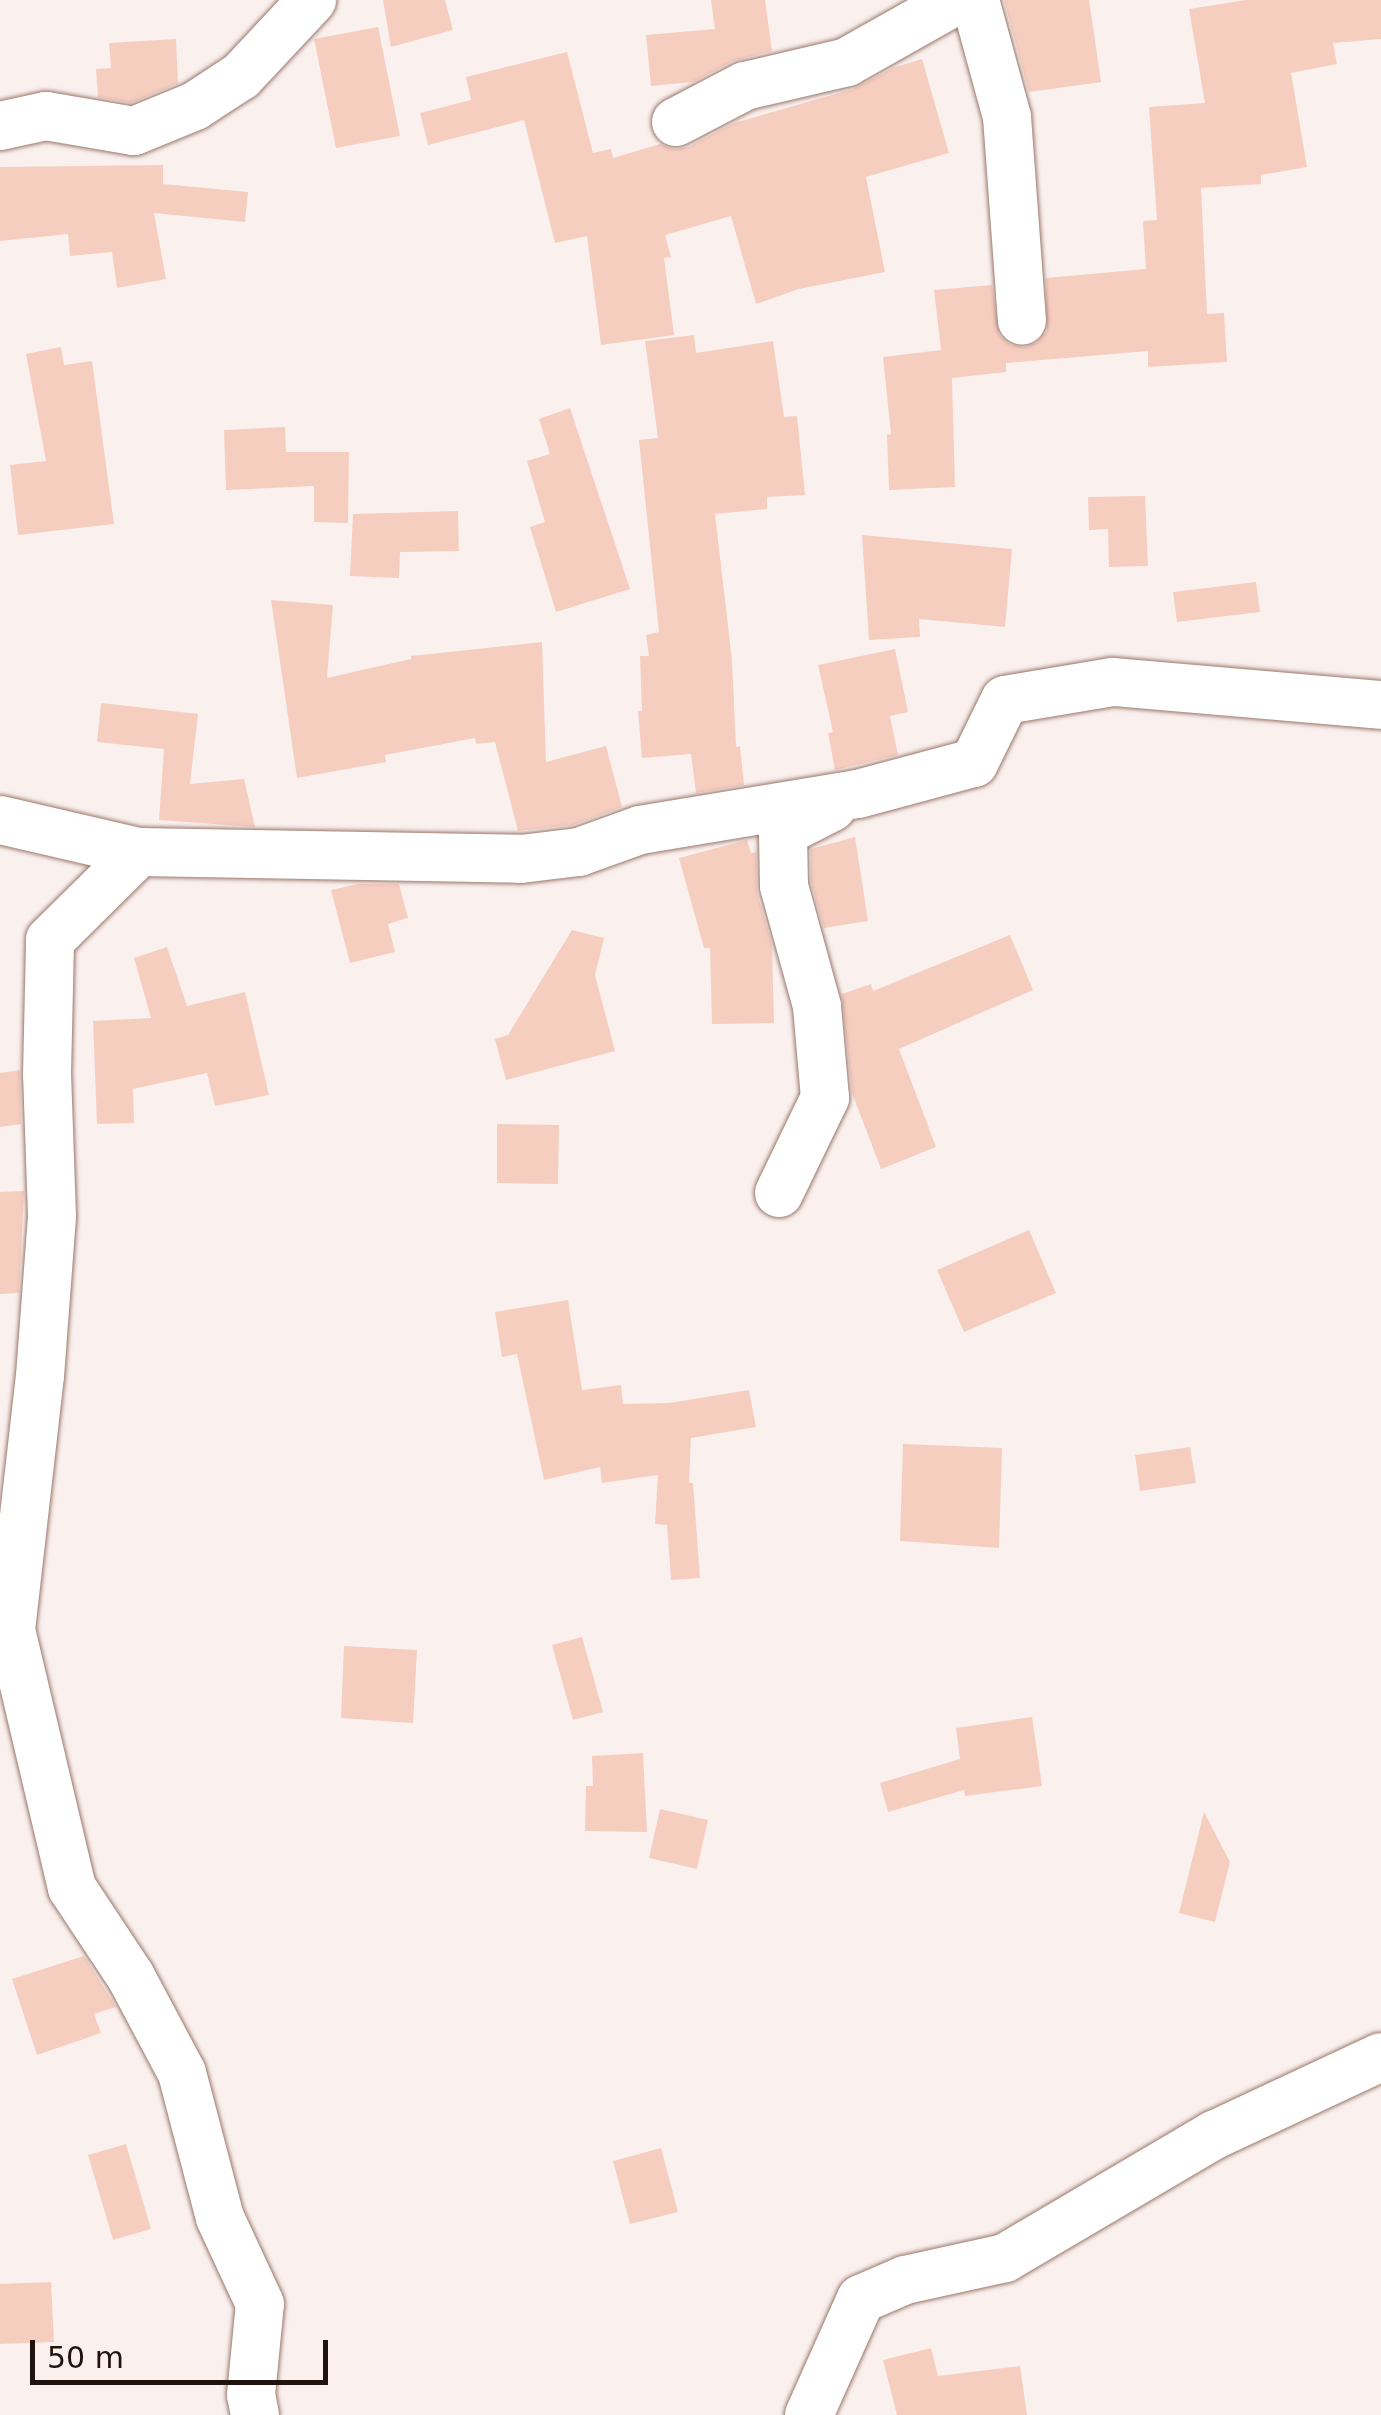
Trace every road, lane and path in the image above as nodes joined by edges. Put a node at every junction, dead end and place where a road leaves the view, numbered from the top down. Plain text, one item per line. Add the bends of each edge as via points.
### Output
1 (312, 0) edge
2 (957, 0) edge
3 (975, 0) edge
4 (676, 122) dead end
5 (0, 126) edge
6 (1022, 320) dead end
7 (1381, 705) edge
8 (858, 794) junction
9 (0, 820) edge
10 (139, 852) junction
11 (779, 1192) dead end
12 (1381, 2057) edge
13 (255, 2415) edge
14 (809, 2415) edge

1 - 5 street via 240,76 195,106 134,130 46,116
2 - 4 street via 846,62 745,86
3 - 6 street via 1006,117
7 - 8 street via 1113,682 1005,700 974,763
8 - 10 street via 640,830 579,852 522,859
8 - 11 street via 783,832 784,886 817,1006 825,1098
9 - 10 street
10 - 13 street via 50,940 52,1216 11,1630 72,1888 182,2073 220,2218 260,2304
12 - 14 street via 1214,2135 1005,2258 906,2280 862,2300

